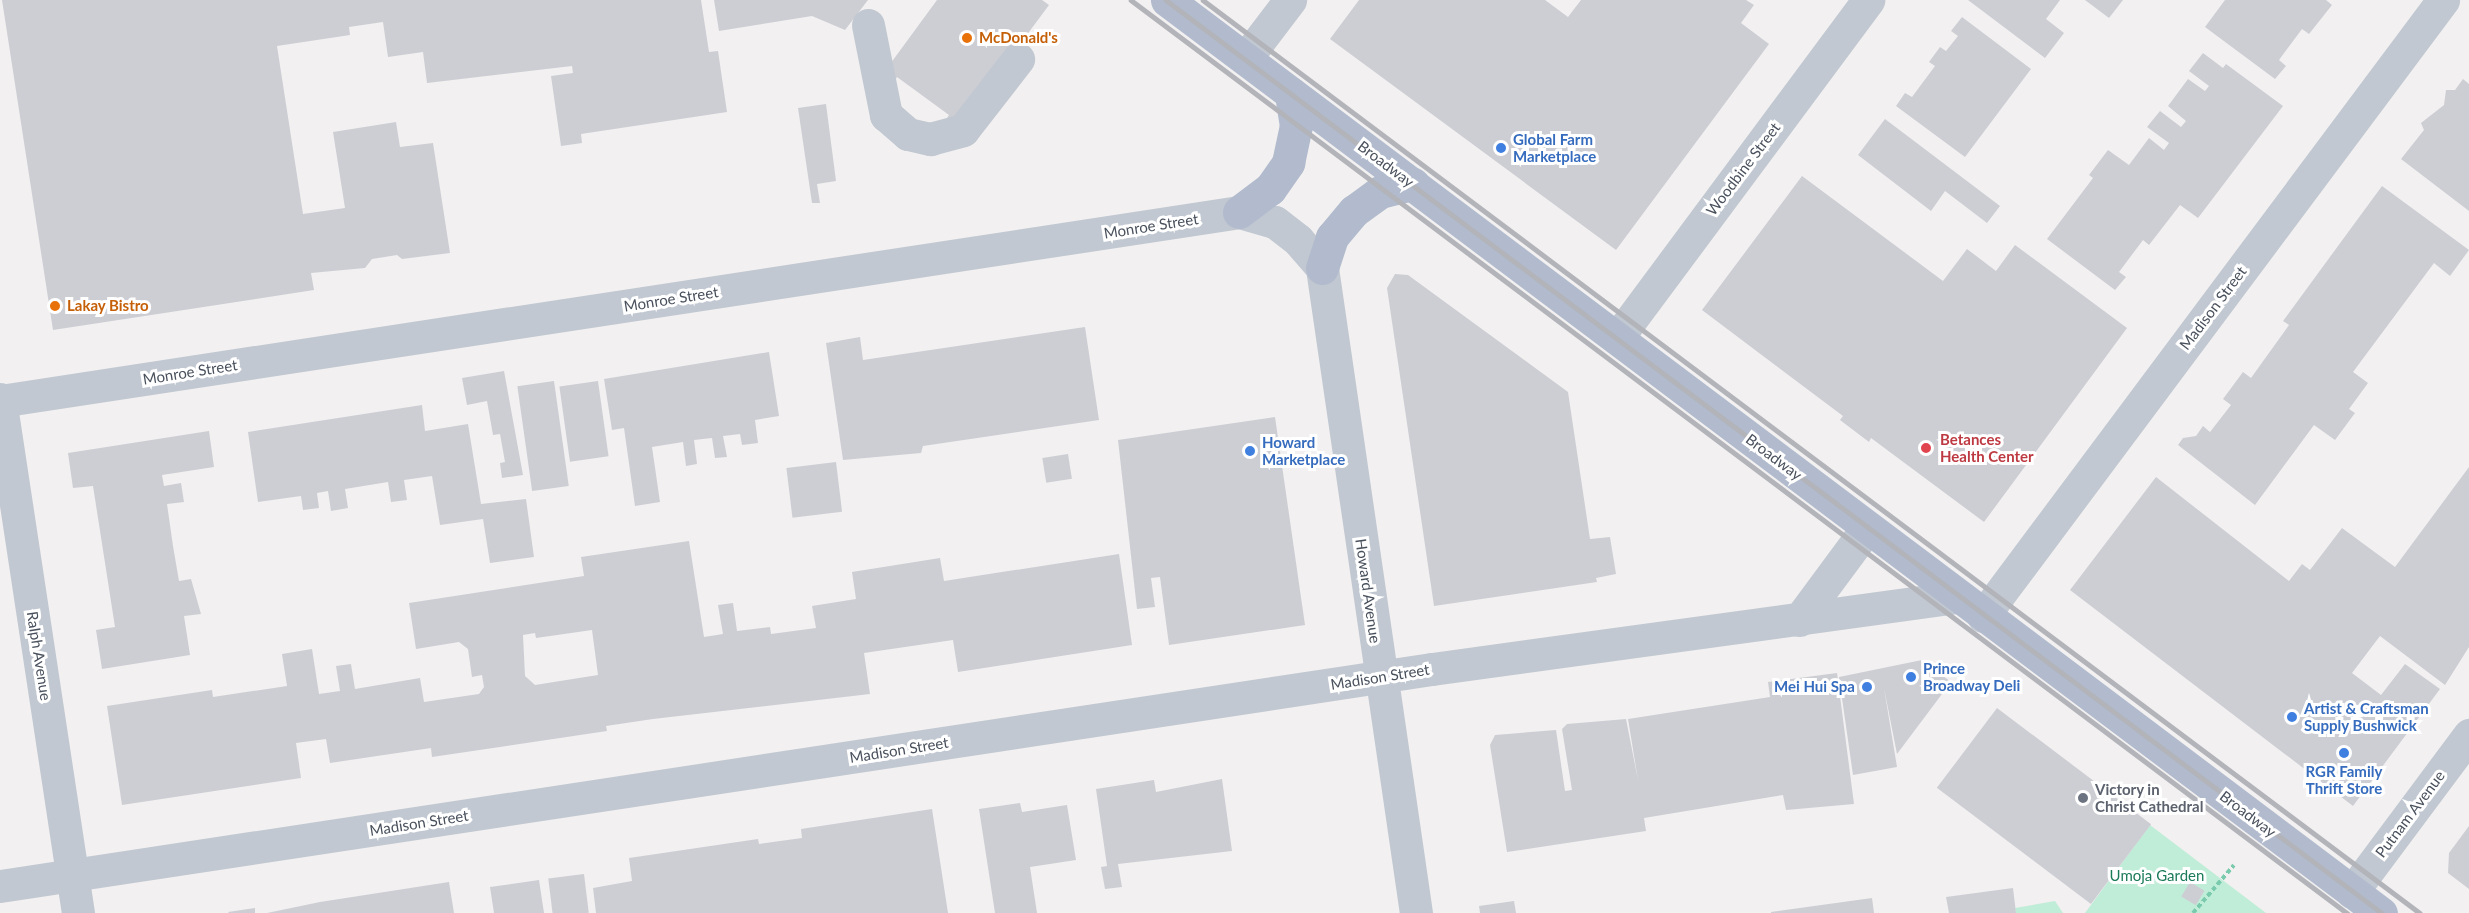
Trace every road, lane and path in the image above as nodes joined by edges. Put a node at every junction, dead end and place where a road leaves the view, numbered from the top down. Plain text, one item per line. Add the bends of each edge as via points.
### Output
1 (1167, 0) edge
2 (1290, 0) edge
3 (1868, 0) edge
4 (2444, 0) edge
5 (868, 26) dead end
6 (1246, 58) junction
7 (1018, 59) dead end
8 (1291, 93) junction
9 (1413, 184) junction
10 (1239, 213) junction
11 (1322, 268) junction
12 (1618, 337) junction
13 (0, 400) edge
14 (1867, 528) junction
15 (1957, 597) junction
16 (1983, 616) junction
17 (1799, 620) junction
18 (1381, 678) junction
19 (2469, 735) edge
20 (2234, 865) dead end
21 (72, 875) junction
22 (0, 886) edge
23 (2352, 892) junction
24 (78, 913) edge
25 (1416, 913) edge
26 (2193, 913) edge
27 (2381, 913) edge

1 - 6 main road, Broadway
2 - 6 street
3 - 12 street, Woodbine Street
4 - 16 street, Madison Street
5 - 7 street via 886,115 908,134 930,139 963,130
6 - 8 main road, Broadway
8 - 9 main road, Broadway
8 - 10 main road via 1296,126 1288,163 1270,189
9 - 11 main road via 1380,192 1354,211 1332,237
9 - 12 main road, Broadway
10 - 11 street, Monroe Street via 1275,222 1299,240
10 - 13 street, Monroe Street
11 - 18 street, Howard Avenue
12 - 14 main road, Broadway
13 - 21 street, Ralph Avenue
14 - 15 main road, Broadway
14 - 17 street
15 - 16 main road, Broadway
15 - 17 street, Madison Street
16 - 23 main road, Broadway
17 - 18 street, Madison Street
18 - 21 street, Madison Street
18 - 25 street, Howard Avenue
19 - 23 street, Putnam Avenue
20 - 26 path
21 - 22 street, Madison Street
21 - 24 street, Ralph Avenue
23 - 27 main road, Broadway

